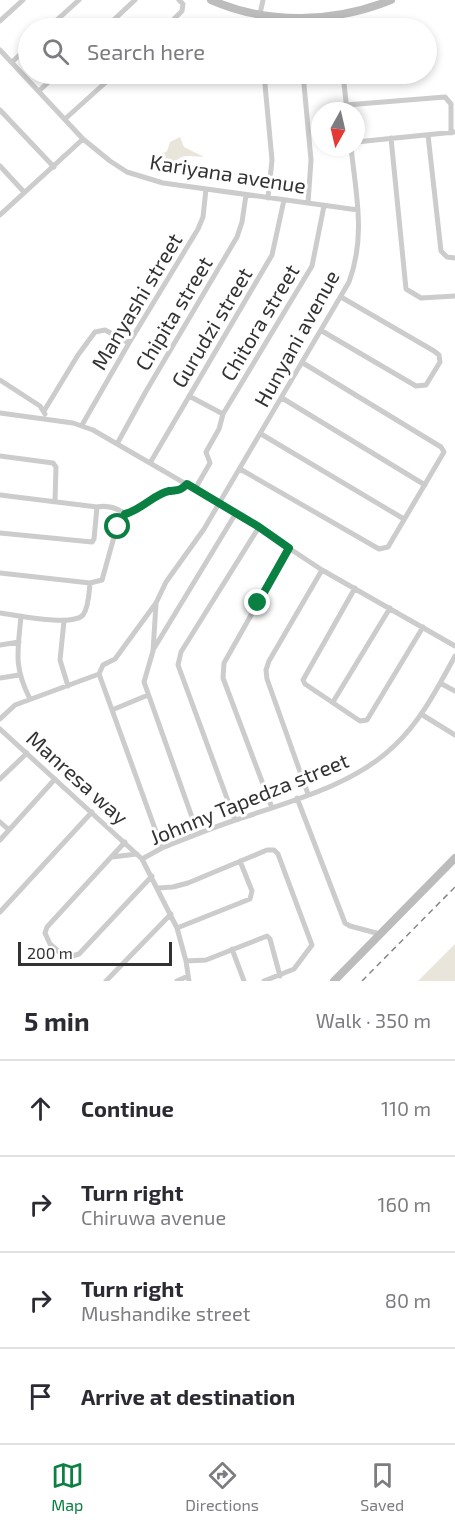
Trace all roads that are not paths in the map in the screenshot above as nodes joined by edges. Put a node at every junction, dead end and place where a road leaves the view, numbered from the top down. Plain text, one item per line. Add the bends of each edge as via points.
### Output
1 (23, 0) edge
2 (79, 0) edge
3 (135, 0) edge
4 (179, 0) edge
5 (211, 0) edge
6 (263, 0) edge
7 (391, 0) edge
8 (260, 14) junction
9 (338, 15) junction
10 (59, 18) edge
11 (116, 18) edge
12 (174, 18) edge
13 (284, 18) edge
14 (302, 18) edge
15 (338, 18) edge
16 (0, 21) edge
17 (0, 50) edge
18 (18, 56) edge
19 (12, 62) junction
20 (18, 68) edge
21 (32, 84) edge
22 (46, 84) edge
23 (104, 84) edge
24 (265, 84) edge
25 (304, 84) edge
26 (344, 84) edge
27 (39, 91) junction
28 (346, 102) edge
29 (365, 106) edge
30 (0, 110) edge
31 (65, 119) junction
32 (453, 133) edge
33 (428, 135) junction
34 (391, 138) junction
35 (83, 139) junction
36 (365, 141) edge
37 (352, 156) edge
38 (0, 166) edge
39 (54, 167) junction
40 (206, 189) junction
41 (24, 192) junction
42 (246, 195) junction
43 (268, 198) junction
44 (284, 200) junction
45 (308, 203) junction
46 (324, 206) junction
47 (358, 210) junction
48 (0, 215) edge
49 (455, 258) edge
50 (455, 296) edge
51 (341, 297) junction
52 (322, 331) junction
53 (129, 343) junction
54 (303, 363) junction
55 (0, 380) edge
56 (189, 396) junction
57 (282, 398) junction
58 (44, 411) junction
59 (0, 413) edge
60 (223, 414) junction
61 (46, 418) junction
62 (82, 425) junction
63 (261, 434) junction
64 (117, 444) junction
65 (0, 456) edge
66 (150, 463) junction
67 (240, 469) junction
68 (187, 484) junction
69 (425, 485) junction
70 (195, 489) junction
71 (0, 495) edge
72 (55, 501) junction
73 (219, 503) junction
74 (97, 507) junction
75 (236, 513) junction
76 (125, 514) junction
77 (404, 519) junction
78 (259, 527) junction
79 (0, 534) edge
80 (289, 548) junction
81 (322, 570) junction
82 (0, 573) edge
83 (90, 583) junction
84 (355, 588) junction
85 (156, 603) junction
86 (390, 608) junction
87 (0, 613) edge
88 (21, 616) junction
89 (64, 621) junction
90 (423, 627) junction
91 (19, 642) junction
92 (0, 645) edge
93 (455, 646) edge
94 (153, 651) junction
95 (455, 656) edge
96 (99, 674) junction
97 (19, 675) junction
98 (0, 678) edge
99 (440, 684) junction
100 (68, 686) junction
101 (455, 691) edge
102 (148, 695) junction
103 (30, 699) junction
104 (333, 702) junction
105 (112, 710) junction
106 (421, 714) junction
107 (0, 719) edge
108 (0, 729) edge
109 (455, 735) edge
110 (27, 753) junction
111 (0, 779) edge
112 (55, 779) junction
113 (308, 794) junction
114 (297, 798) junction
115 (272, 807) junction
116 (92, 812) junction
117 (235, 820) junction
118 (0, 822) edge
119 (9, 830) junction
120 (198, 834) junction
121 (0, 840) edge
122 (125, 842) junction
123 (162, 848) junction
124 (137, 854) junction
125 (112, 857) junction
126 (455, 858) edge
127 (142, 860) junction
128 (240, 861) junction
129 (152, 876) junction
130 (158, 888) junction
131 (0, 912) edge
132 (171, 914) junction
133 (177, 928) junction
134 (380, 934) junction
135 (232, 949) junction
136 (186, 961) junction
137 (280, 975) junction
138 (189, 978) edge
139 (106, 981) edge
140 (177, 981) edge
141 (244, 981) edge
142 (264, 981) edge
143 (334, 981) edge

1 - 16 street
2 - 10 street
3 - 11 street
4 - 12 street via 184,7
5 - 8 street
6 - 8 street
7 - 9 street
8 - 13 street
9 - 14 street
9 - 15 street
17 - 19 street, Kariyana avenue
18 - 19 street
19 - 20 street, Kariyana avenue
21 - 27 street, Kariyana avenue
22 - 27 street
23 - 31 street
24 - 43 street via 272,160
25 - 45 street via 311,160
26 - 28 street
27 - 31 street, Kariyana avenue
29 - 32 street via 445,97 451,104
30 - 39 street
31 - 35 street, Kariyana avenue
32 - 33 street
33 - 34 street
33 - 49 street via 441,251
34 - 36 street
34 - 50 street via 406,289 421,298
35 - 39 street
35 - 40 street, Kariyana avenue via 127,172
37 - 47 street, Hunyani avenue
38 - 41 street
39 - 41 street
40 - 42 street, Kariyana avenue
40 - 53 street, Manyashi street via 198,229
41 - 48 street
42 - 43 street, Kariyana avenue
42 - 64 street, Chipita street via 237,237
43 - 44 street, Kariyana avenue
44 - 45 street, Kariyana avenue
44 - 56 street, Gurudzi street via 272,255
45 - 46 street, Kariyana avenue
46 - 47 street, Kariyana avenue
46 - 60 street, Chitora street via 312,266
47 - 51 street, Hunyani avenue via 357,260
51 - 52 street, Hunyani avenue
51 - 52 street via 434,351 440,362 426,385 416,386
52 - 54 street, Hunyani avenue
53 - 58 street via 105,330 95,332
53 - 62 street, Manyashi street
54 - 57 street, Hunyani avenue
54 - 69 street via 443,449
55 - 58 street
56 - 60 street
56 - 66 street, Gurudzi street
57 - 63 street, Hunyani avenue
57 - 69 street
58 - 61 street
59 - 61 street
60 - 70 street, Chitora street via 206,452 210,464
61 - 62 street
62 - 64 street
63 - 67 street, Hunyani avenue
63 - 77 street
64 - 66 street
65 - 72 street via 53,463
66 - 68 street
67 - 73 street, Hunyani avenue
67 - 77 street via 379,549 387,548
68 - 70 street
68 - 76 street
69 - 77 street
70 - 73 street
71 - 72 street
72 - 74 street
73 - 75 street
73 - 85 street, Hunyani avenue
74 - 76 street via 115,508
74 - 79 street via 92,542
75 - 78 street
75 - 94 street
76 - 83 street via 102,580
78 - 80 street
78 - 117 street via 181,652 178,665
80 - 81 street
80 - 115 street via 222,671
81 - 84 street
81 - 113 street via 266,670
82 - 83 street
83 - 89 street via 84,613
84 - 86 street
84 - 104 street via 303,678 304,684
85 - 94 street
85 - 96 street, Hunyani avenue via 115,659 103,665
86 - 90 street
86 - 104 street
87 - 88 street
88 - 89 street
88 - 91 street
89 - 100 street via 60,660
90 - 93 street
90 - 104 street via 365,722
91 - 92 street
91 - 97 street
94 - 102 street via 144,682
95 - 99 street, Johnny Tapedza street
96 - 100 street
96 - 105 street
97 - 98 street
97 - 103 street
99 - 101 street
99 - 106 street, Johnny Tapedza street
100 - 103 street
102 - 105 street
102 - 120 street
103 - 107 street via 12,707
105 - 123 street
106 - 109 street
106 - 113 street, Johnny Tapedza street via 378,761 350,778
108 - 110 street, Manresa way
110 - 111 street
110 - 112 street, Manresa way
112 - 116 street, Manresa way
112 - 119 street
113 - 114 street, Johnny Tapedza street
114 - 115 street, Johnny Tapedza street
114 - 134 street via 345,923
115 - 117 street, Johnny Tapedza street
116 - 122 street, Manresa way
116 - 131 street
117 - 120 street, Johnny Tapedza street
118 - 119 street
119 - 121 street
120 - 123 street, Johnny Tapedza street
122 - 124 street, Manresa way
122 - 125 street
123 - 127 street, Johnny Tapedza street
124 - 125 street
124 - 127 street, Manresa way
125 - 129 street via 47,927 45,933 50,944 66,958 79,954
126 - 134 street
127 - 129 street, Manresa way
128 - 130 street via 181,885
128 - 133 street via 252,891 250,899
128 - 137 street via 267,850 279,854 311,941 297,966
129 - 130 street, Manresa way
130 - 132 street, Manresa way
132 - 133 street, Manresa way
132 - 139 street
133 - 136 street, Manresa way
134 - 143 street
135 - 136 street via 206,960
135 - 137 street via 264,936 269,938
135 - 141 street
136 - 138 street, Manresa way
137 - 142 street
138 - 140 street

